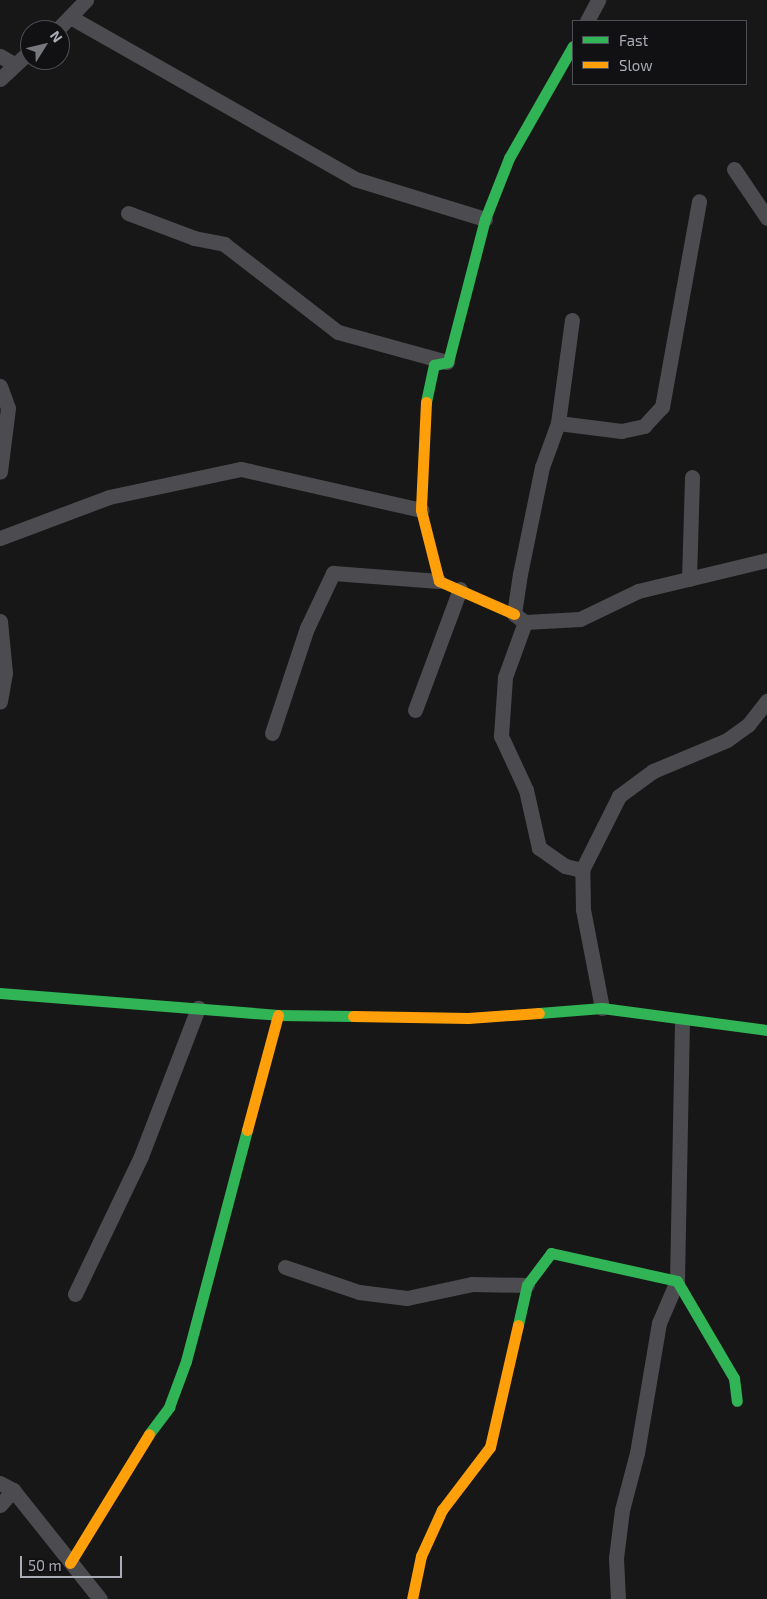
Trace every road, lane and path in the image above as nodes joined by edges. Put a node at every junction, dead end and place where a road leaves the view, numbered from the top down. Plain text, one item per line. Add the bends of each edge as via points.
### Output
1 (86, 0) edge
2 (598, 0) edge
3 (72, 18) junction
4 (70, 20) edge
5 (588, 20) edge
6 (572, 48) edge
7 (0, 56) edge
8 (20, 59) edge
9 (14, 64) junction
10 (0, 79) edge
11 (734, 169) dead end
12 (699, 201) dead end
13 (128, 213) dead end
14 (767, 218) edge
15 (485, 219) junction
16 (572, 320) dead end
17 (448, 362) junction
18 (0, 386) edge
19 (558, 423) junction
20 (0, 471) edge
21 (692, 477) dead end
22 (421, 510) junction
23 (0, 538) edge
24 (767, 560) edge
25 (689, 578) junction
26 (439, 581) junction
27 (460, 589) junction
28 (520, 618) junction
29 (0, 621) edge
30 (767, 701) edge
31 (0, 702) edge
32 (416, 710) dead end
33 (272, 733) dead end
34 (582, 870) junction
35 (0, 993) edge
36 (198, 1008) junction
37 (602, 1008) junction
38 (278, 1015) junction
39 (682, 1022) junction
40 (767, 1030) edge
41 (285, 1267) dead end
42 (677, 1281) junction
43 (527, 1285) junction
44 (75, 1294) dead end
45 (736, 1401) dead end
46 (7, 1487) edge
47 (0, 1505) edge
48 (70, 1563) junction
49 (100, 1599) edge
50 (412, 1599) edge
51 (618, 1599) edge

1 - 3 street
2 - 5 street
3 - 4 street
3 - 15 street via 355,179
6 - 15 street via 509,158
7 - 9 street
8 - 9 street
9 - 10 street
11 - 14 street
12 - 19 street via 662,407 644,426 621,431
13 - 17 street via 194,238 224,244 338,332
15 - 17 street
16 - 19 street
17 - 22 street via 434,365 424,411
18 - 20 street via 8,408
19 - 28 street via 542,466
21 - 25 street
22 - 23 street via 241,469 109,497
22 - 26 street
24 - 25 street
25 - 28 street via 638,591 580,619
26 - 27 street
26 - 33 street via 333,573 307,628
27 - 28 street
27 - 32 street
28 - 34 street via 505,677 501,736 526,790 539,848 565,866
29 - 31 street via 5,673
30 - 34 street via 748,725 727,740 653,771 620,796
34 - 37 street via 582,910
35 - 36 street
36 - 38 street
36 - 44 street via 141,1156
37 - 38 street via 468,1018
37 - 39 street
38 - 48 street via 188,1353 169,1407 123,1471
39 - 40 street
39 - 42 street
41 - 43 street via 358,1292 407,1298 472,1284
42 - 43 street via 551,1253
42 - 45 street via 734,1378
42 - 51 street via 658,1323 637,1453 622,1510 616,1558
43 - 50 street via 490,1447 442,1510 422,1556
46 - 47 street
46 - 48 street
48 - 49 street

